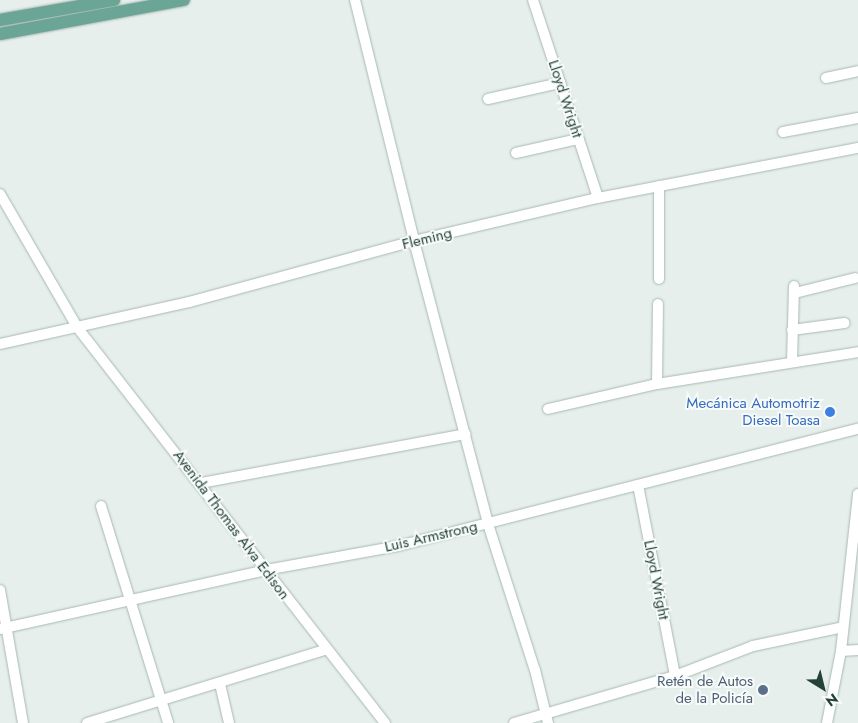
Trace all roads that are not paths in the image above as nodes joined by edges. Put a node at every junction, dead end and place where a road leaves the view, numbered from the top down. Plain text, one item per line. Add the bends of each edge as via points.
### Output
1 (114, 0) edge
2 (184, 0) edge
3 (355, 0) edge
4 (533, 0) edge
5 (144, 3) edge
6 (0, 20) edge
7 (0, 34) edge
8 (858, 72) edge
9 (826, 78) dead end
10 (560, 84) junction
11 (488, 99) dead end
12 (858, 118) edge
13 (783, 132) dead end
14 (578, 138) junction
15 (858, 148) edge
16 (516, 153) dead end
17 (659, 186) junction
18 (0, 194) edge
19 (598, 198) junction
20 (414, 241) junction
21 (855, 278) dead end
22 (659, 279) dead end
23 (658, 304) dead end
24 (845, 323) dead end
25 (77, 327) junction
26 (792, 330) junction
27 (0, 344) edge
28 (858, 352) edge
29 (792, 362) junction
30 (657, 384) junction
31 (548, 409) dead end
32 (858, 429) edge
33 (466, 434) junction
34 (201, 484) junction
35 (638, 485) junction
36 (858, 494) edge
37 (101, 506) dead end
38 (488, 524) junction
39 (266, 570) junction
40 (0, 590) edge
41 (131, 602) junction
42 (843, 627) junction
43 (3, 629) edge
44 (328, 649) junction
45 (858, 650) edge
46 (841, 651) junction
47 (675, 676) junction
48 (220, 684) junction
49 (161, 701) junction
50 (547, 718) edge
51 (23, 723) edge
52 (87, 723) edge
53 (168, 723) edge
54 (229, 723) edge
55 (385, 723) edge
56 (514, 723) edge
57 (827, 723) edge

1 - 6 main road
2 - 5 main road
3 - 20 street
4 - 10 street, Lloyd Wright
5 - 7 main road
8 - 9 street
10 - 11 street
10 - 14 street, Lloyd Wright
12 - 13 street
14 - 16 street
14 - 19 street, Lloyd Wright
15 - 17 street, Fleming
17 - 19 street, Fleming
17 - 22 street
18 - 25 street, Avenida Thomas Alva Edison
19 - 20 street, Fleming
20 - 25 street, Fleming via 304,273
20 - 33 street
21 - 26 street via 795,289
23 - 30 street
24 - 26 street
25 - 27 street, Fleming
25 - 34 street, Avenida Thomas Alva Edison
26 - 29 street
28 - 29 street
29 - 30 street
30 - 31 street
32 - 35 street, Luis Armstrong
33 - 34 street
33 - 38 street
34 - 39 street, Avenida Thomas Alva Edison
35 - 38 street, Luis Armstrong
35 - 47 street, Lloyd Wright
36 - 42 street
37 - 41 street
38 - 39 street, Luis Armstrong via 398,546
38 - 50 street via 536,670
39 - 41 street, Luis Armstrong
39 - 44 street, Avenida Thomas Alva Edison
40 - 43 street
41 - 43 street, Luis Armstrong
41 - 49 street
42 - 46 street
42 - 47 street via 753,646
43 - 51 street
44 - 48 street
44 - 55 street, Avenida Thomas Alva Edison
45 - 46 street
46 - 57 street
47 - 50 street
48 - 49 street
48 - 54 street
49 - 52 street
49 - 53 street
50 - 56 street

